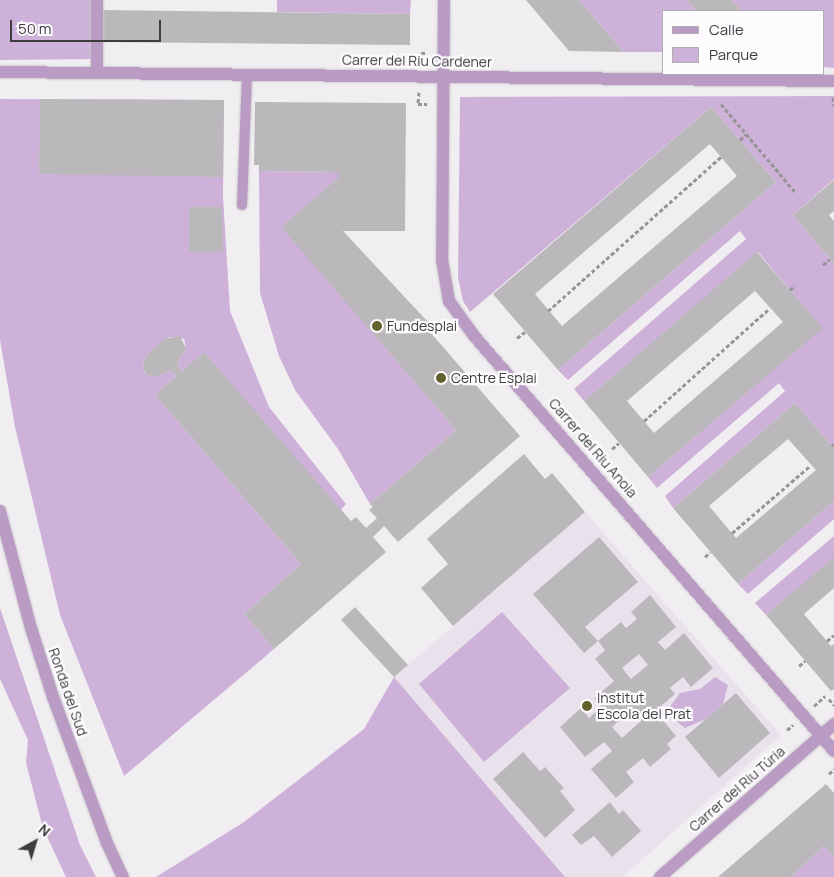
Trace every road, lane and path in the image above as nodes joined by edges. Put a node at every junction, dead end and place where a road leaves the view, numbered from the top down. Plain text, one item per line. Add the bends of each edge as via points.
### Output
1 (97, 0) edge
2 (444, 0) edge
3 (0, 72) edge
4 (97, 74) junction
5 (247, 75) junction
6 (443, 77) junction
7 (834, 80) edge
8 (721, 104) dead end
9 (746, 134) junction
10 (740, 140) dead end
11 (721, 157) dead end
12 (795, 192) dead end
13 (242, 205) dead end
14 (830, 259) dead end
15 (823, 265) dead end
16 (795, 285) dead end
17 (790, 290) dead end
18 (770, 308) dead end
19 (548, 310) dead end
20 (525, 332) dead end
21 (517, 338) dead end
22 (644, 420) dead end
23 (619, 443) dead end
24 (612, 449) dead end
25 (811, 465) dead end
26 (0, 511) edge
27 (732, 533) dead end
28 (710, 552) dead end
29 (705, 557) dead end
30 (834, 635) edge
31 (827, 641) dead end
32 (805, 660) dead end
33 (799, 666) dead end
34 (829, 700) dead end
35 (834, 705) edge
36 (834, 724) edge
37 (821, 736) junction
38 (834, 751) edge
39 (834, 770) edge
40 (829, 774) dead end
41 (123, 877) edge
42 (660, 877) edge

1 - 4 street
2 - 6 street, Carrer del Riu Anoia
3 - 4 street, Carrer del Riu Cardener
4 - 5 street, Carrer del Riu Cardener
5 - 6 street, Carrer del Riu Cardener
5 - 13 lane
6 - 7 street, Carrer del Riu Cardener
6 - 37 street, Carrer del Riu Anoia via 442,260 450,301 475,337
8 - 9 path
9 - 10 path
9 - 12 path
11 - 19 path
14 - 15 path
16 - 17 path
18 - 22 path
20 - 21 path
23 - 24 path
25 - 27 path
26 - 41 street, Ronda del Sud via 53,697 107,843
28 - 29 path
30 - 31 path
32 - 33 path
34 - 35 path
36 - 37 street, Carrer del Riu Túria
37 - 38 street, Carrer del Riu Anoia
37 - 42 street, Carrer del Riu Túria
39 - 40 path

